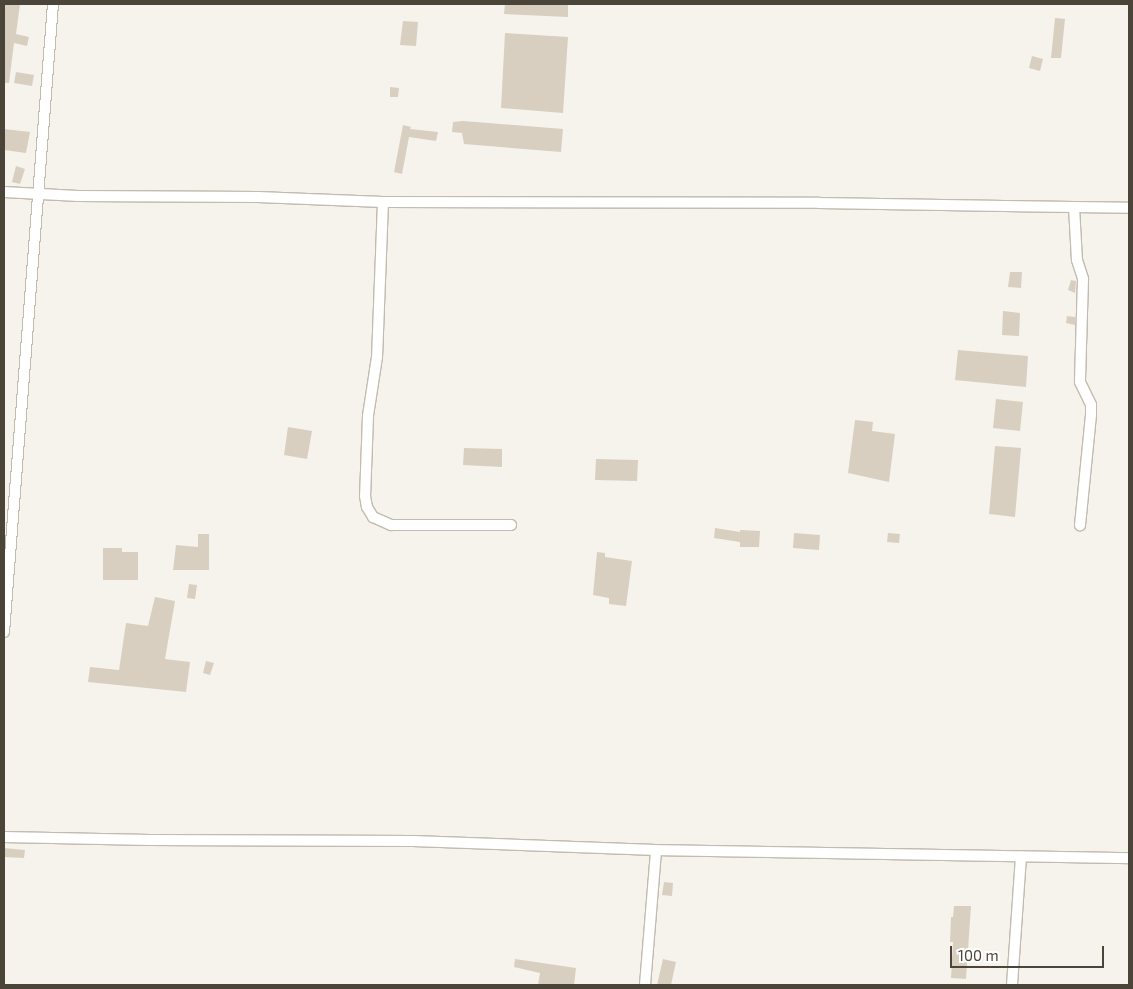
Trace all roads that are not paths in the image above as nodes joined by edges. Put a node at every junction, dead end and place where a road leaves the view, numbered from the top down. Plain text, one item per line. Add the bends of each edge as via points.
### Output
1 (53, 4) edge
2 (4, 192) edge
3 (39, 192) junction
4 (383, 202) junction
5 (1074, 207) junction
6 (1129, 208) edge
7 (511, 525) dead end
8 (1080, 526) dead end
9 (4, 632) edge
10 (4, 837) edge
11 (656, 850) junction
12 (1021, 856) junction
13 (1129, 858) edge
14 (645, 985) edge
15 (1012, 985) edge

1 - 3 street
2 - 3 street
3 - 4 street via 78,196 258,197
3 - 9 street
4 - 5 street
4 - 7 street via 377,357 368,416 367,507 373,517 390,526
5 - 6 street
5 - 8 street via 1077,260 1083,279 1080,382 1092,415
10 - 11 street via 413,841
11 - 12 street
11 - 14 street
12 - 13 street
12 - 15 street

